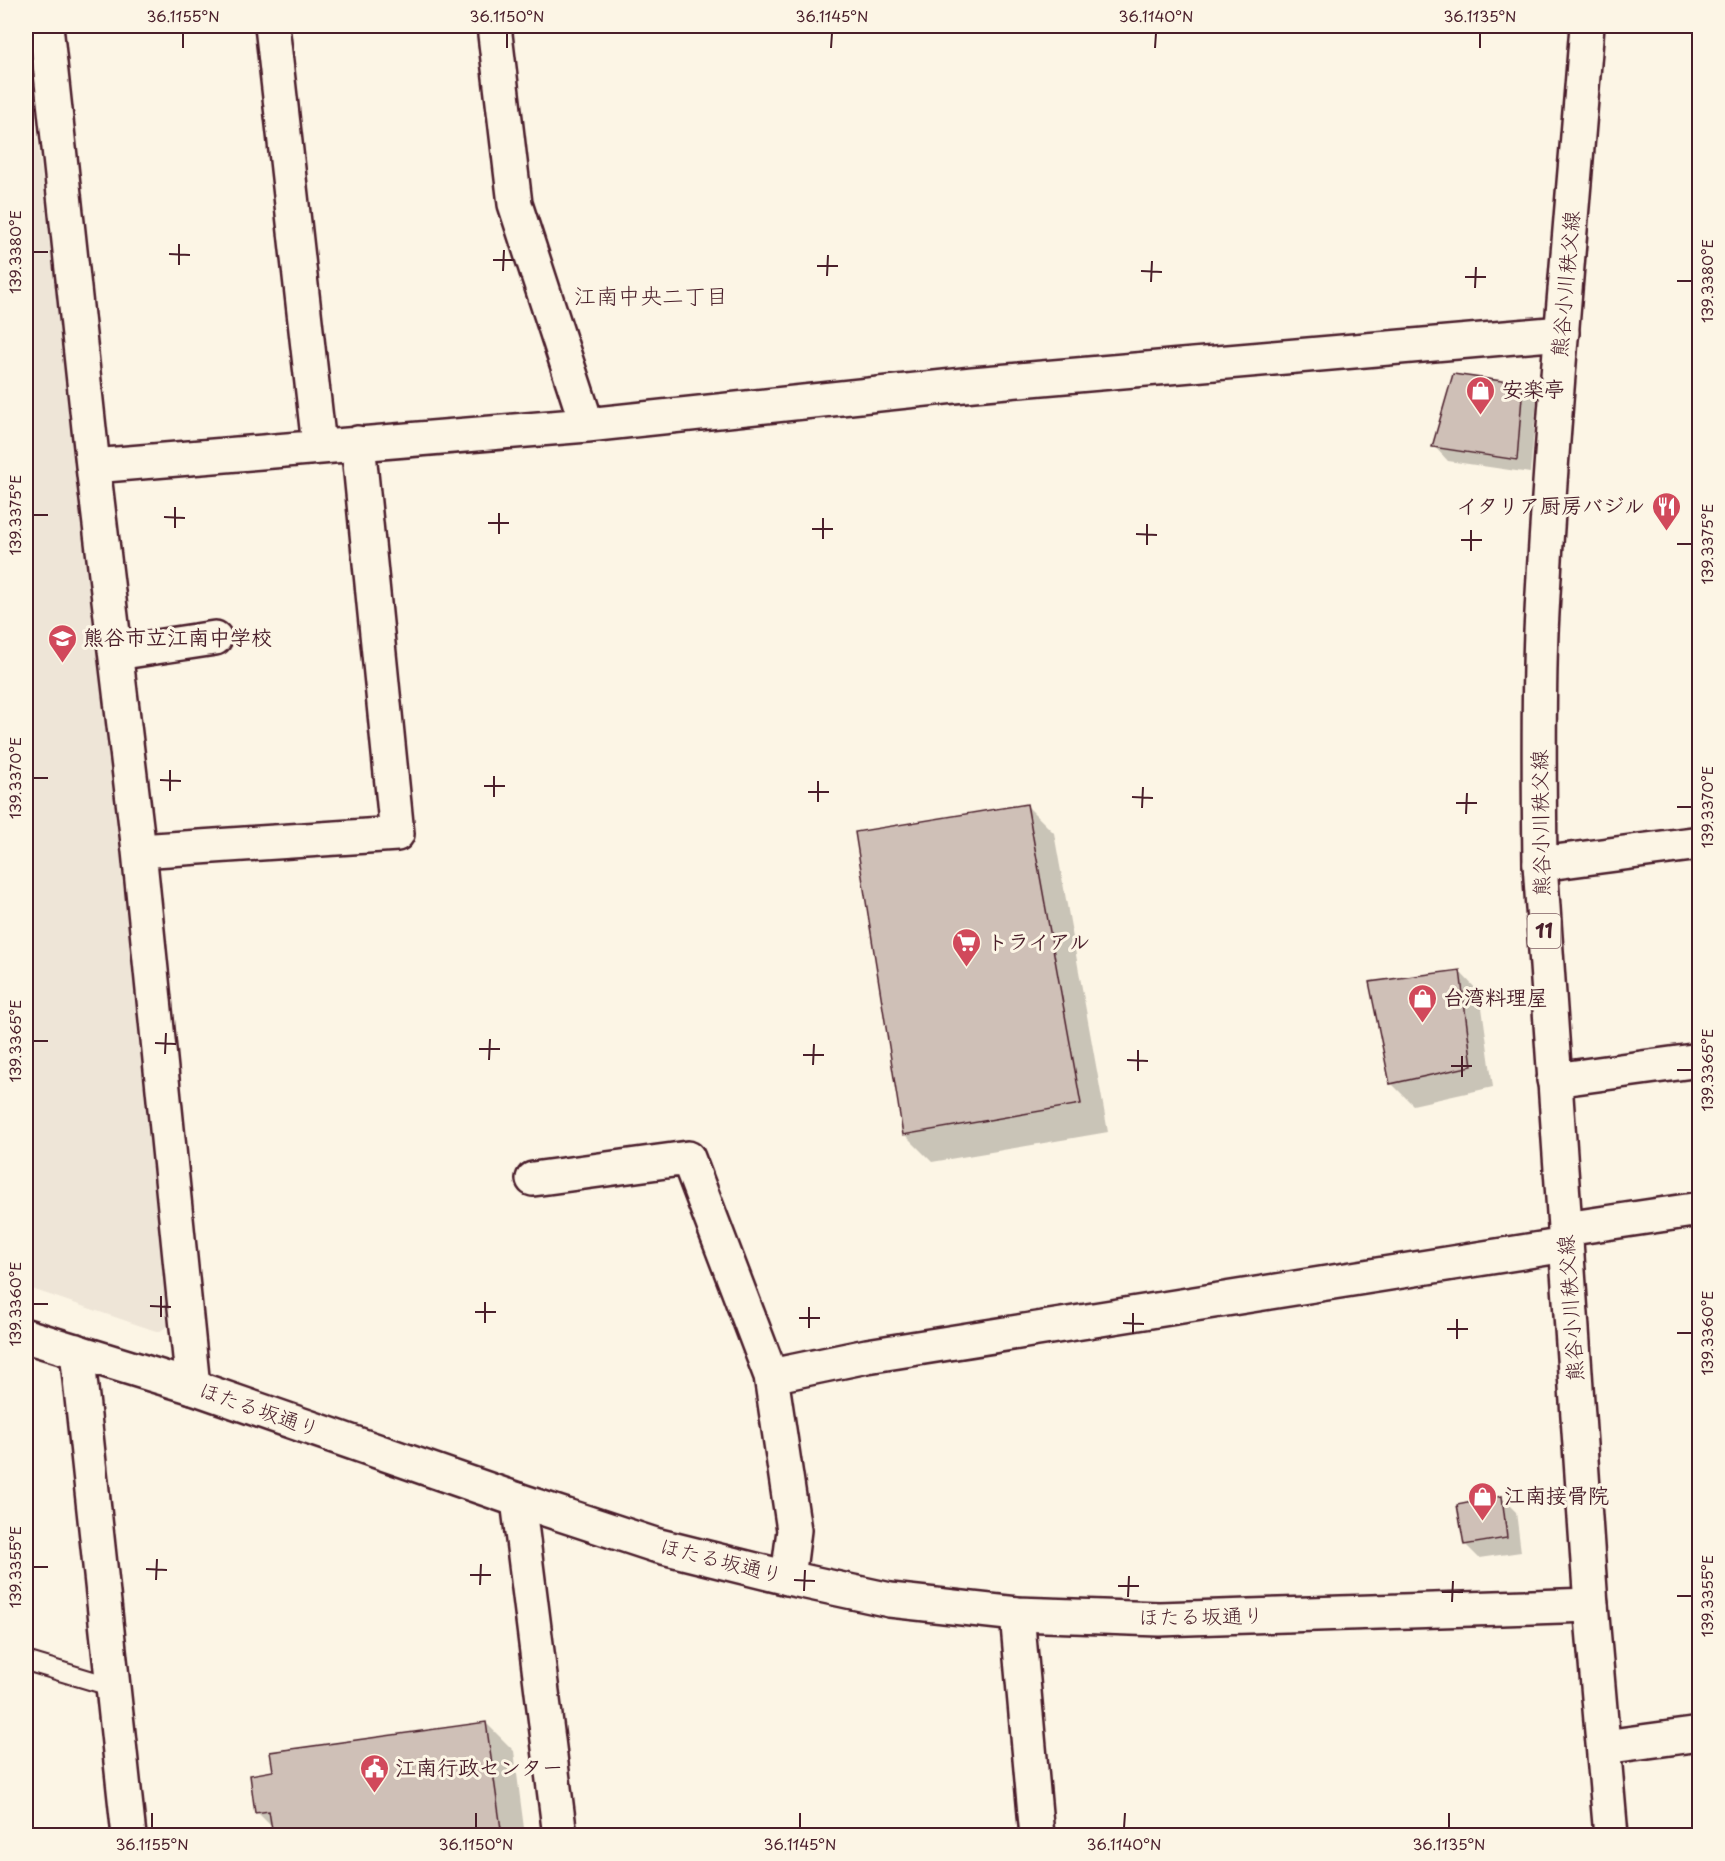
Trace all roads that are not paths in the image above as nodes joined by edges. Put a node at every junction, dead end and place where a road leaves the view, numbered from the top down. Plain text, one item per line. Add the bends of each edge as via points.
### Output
1 (46, 26) edge
2 (272, 26) edge
3 (494, 26) edge
4 (1587, 26) edge
5 (1562, 333) junction
6 (587, 425) junction
7 (358, 443) junction
8 (319, 446) junction
9 (93, 466) junction
10 (215, 638) dead end
11 (116, 653) junction
12 (1700, 843) edge
13 (139, 851) junction
14 (1540, 864) junction
15 (1700, 1060) edge
16 (1554, 1080) junction
17 (533, 1179) dead end
18 (1700, 1209) edge
19 (1566, 1237) junction
20 (26, 1336) edge
21 (76, 1351) junction
22 (771, 1376) junction
23 (193, 1388) junction
24 (518, 1500) junction
25 (788, 1578) junction
26 (1590, 1605) junction
27 (1017, 1614) junction
28 (26, 1661) edge
29 (113, 1688) junction
30 (1700, 1734) edge
31 (1604, 1747) junction
32 (129, 1836) edge
33 (560, 1836) edge
34 (1037, 1836) edge
35 (1611, 1836) edge

1 - 9 street
2 - 8 street
3 - 6 street via 515,204
4 - 5 street, 熊谷小川秩父線 / 11
5 - 6 street via 973,384
5 - 14 street, 熊谷小川秩父線 / 11 via 1541,633
6 - 7 street
7 - 8 street
7 - 13 street via 397,834
8 - 9 street
9 - 11 street
10 - 11 street
11 - 13 street
12 - 14 street
13 - 23 street
14 - 16 street, 熊谷小川秩父線 / 11
15 - 16 street
16 - 19 street, 熊谷小川秩父線 / 11
17 - 22 street via 688,1158
18 - 19 street
19 - 22 street via 878,1354
19 - 26 street, 熊谷小川秩父線 / 11
20 - 21 street, ほたる坂通り
21 - 23 street, ほたる坂通り
21 - 29 street
22 - 25 street via 794,1530
23 - 24 street, ほたる坂通り
24 - 25 street, ほたる坂通り via 655,1545
24 - 33 street
25 - 27 street, ほたる坂通り via 890,1600
26 - 27 street, ほたる坂通り via 1159,1619
26 - 31 street, 熊谷小川秩父線 / 11
27 - 34 street
28 - 29 lane
29 - 32 street
30 - 31 street
31 - 35 street, 熊谷小川秩父線 / 11

